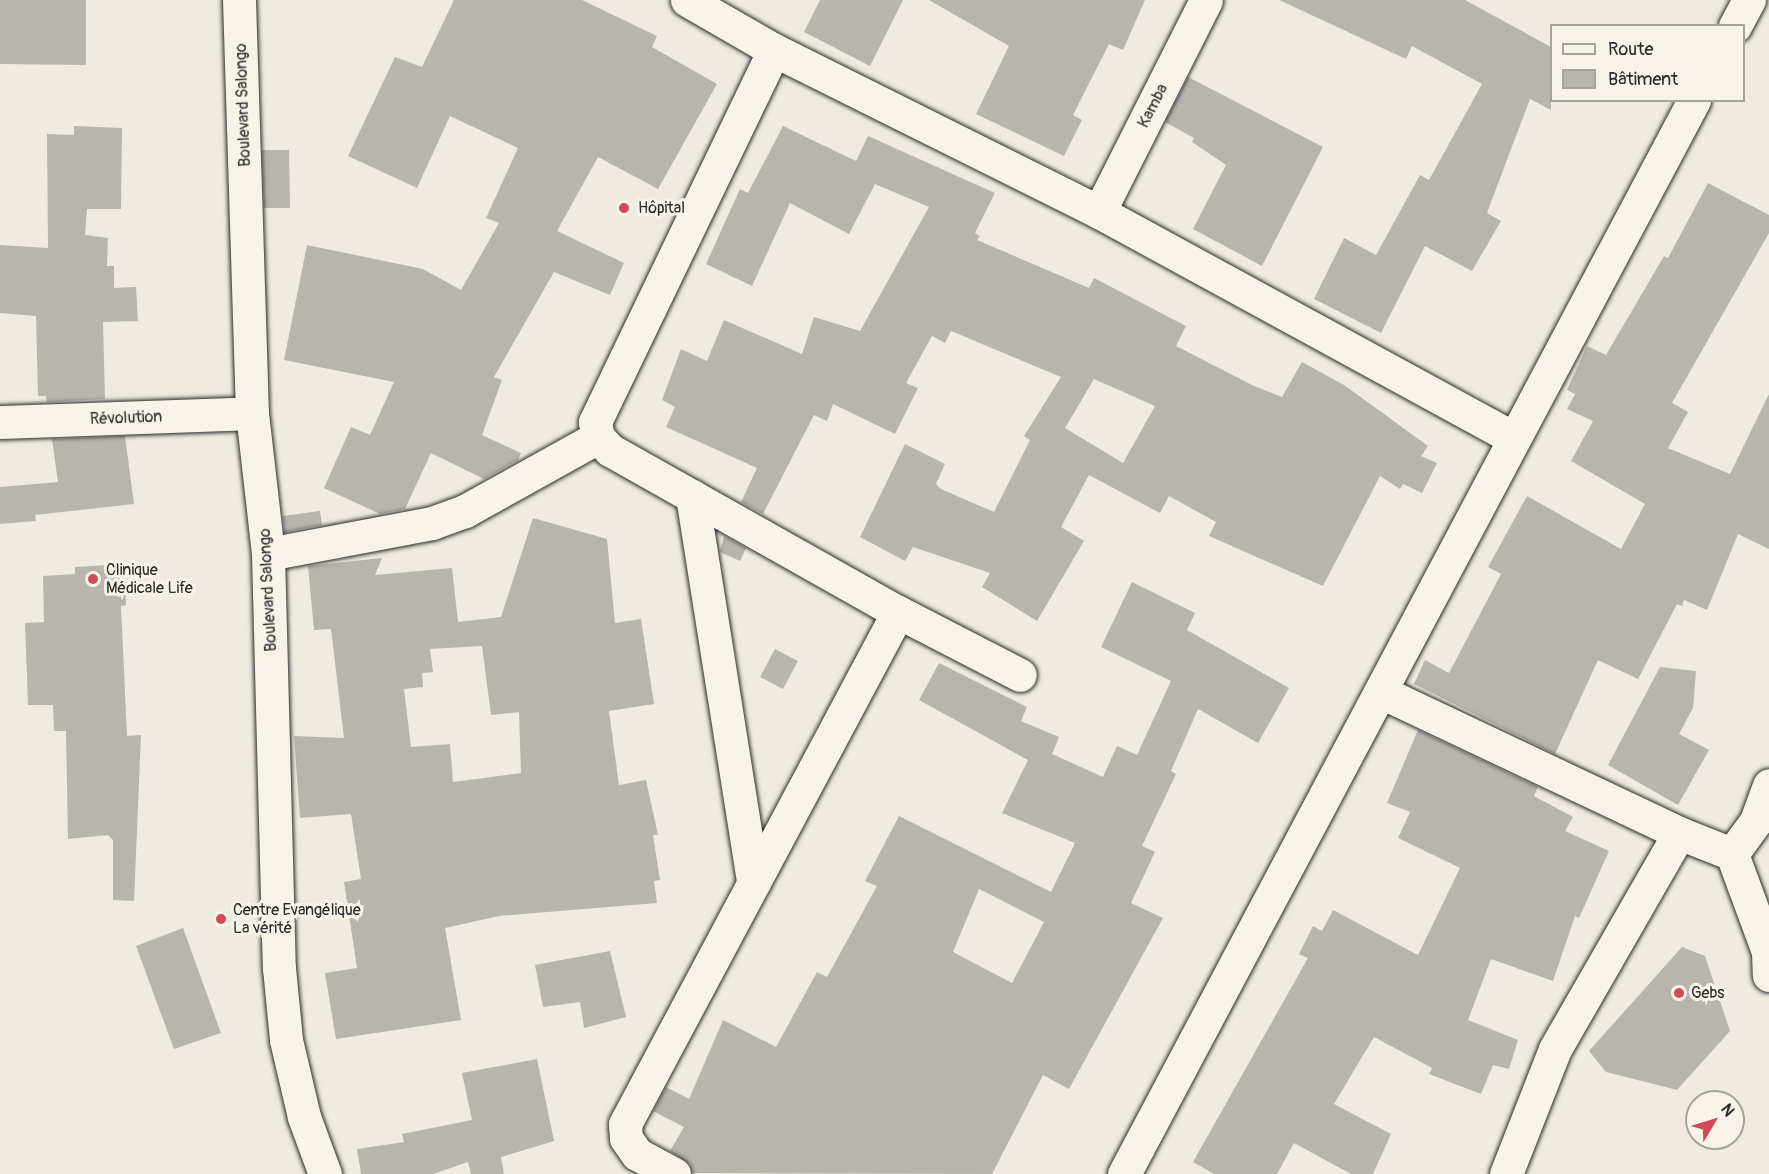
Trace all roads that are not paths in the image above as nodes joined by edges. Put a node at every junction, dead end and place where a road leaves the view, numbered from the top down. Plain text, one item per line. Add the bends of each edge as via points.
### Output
1 (239, 0) edge
2 (687, 0) edge
3 (1206, 0) edge
4 (1749, 0) edge
5 (1736, 24) edge
6 (774, 50) junction
7 (1693, 102) edge
8 (1099, 212) junction
9 (252, 413) junction
10 (0, 422) edge
11 (598, 437) junction
12 (1512, 437) junction
13 (692, 496) junction
14 (268, 554) junction
15 (898, 612) junction
16 (1020, 675) dead end
17 (1381, 692) junction
18 (1769, 785) edge
19 (1679, 833) junction
20 (1732, 854) junction
21 (753, 883) junction
22 (1769, 975) edge
23 (326, 1174) edge
24 (674, 1174) edge
25 (1124, 1174) edge
26 (1506, 1174) edge

1 - 9 street, Boulevard Salongo
2 - 6 street
3 - 8 street, Kamba
4 - 5 street
6 - 8 street
6 - 11 street via 594,422
7 - 12 street
8 - 12 street
9 - 10 street, Révolution
9 - 14 street, Boulevard Salongo
11 - 13 street via 610,450
11 - 14 street via 465,511 432,523
12 - 17 street
13 - 15 street
13 - 21 street
14 - 23 street, Boulevard Salongo via 279,968 286,1040 304,1117
15 - 16 street
15 - 21 street
17 - 19 street
17 - 25 street
18 - 20 street via 1756,820
19 - 20 street
19 - 26 street via 1555,1049
20 - 22 street via 1768,952
21 - 24 street via 625,1124 626,1138 637,1154

